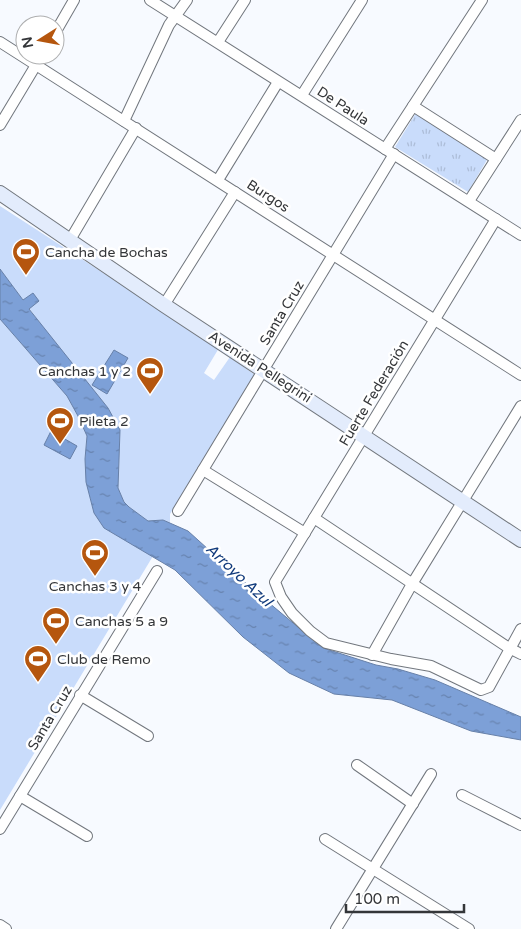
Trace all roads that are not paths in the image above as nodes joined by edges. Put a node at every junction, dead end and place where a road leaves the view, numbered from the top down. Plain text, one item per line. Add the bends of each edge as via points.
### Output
1 (74, 0) edge
2 (150, 0) edge
3 (187, 0) edge
4 (245, 0) edge
5 (362, 0) edge
6 (482, 0) edge
7 (65, 16) edge
8 (176, 17) junction
9 (0, 42) edge
10 (218, 42) junction
11 (15, 51) edge
12 (37, 65) joint
13 (278, 82) junction
14 (302, 95) junction
15 (413, 106) junction
16 (521, 120) edge
17 (124, 121) junction
18 (0, 125) edge
19 (136, 128) junction
20 (390, 151) junction
21 (496, 159) junction
22 (218, 180) junction
23 (235, 192) junction
24 (0, 193) edge
25 (469, 201) junction
26 (496, 219) junction
27 (521, 234) edge
28 (70, 240) junction
29 (334, 254) junction
30 (164, 305) junction
31 (435, 320) junction
32 (264, 370) junction
33 (521, 375) edge
34 (521, 406) edge
35 (364, 436) junction
36 (203, 470) junction
37 (463, 502) junction
38 (178, 511) dead end
39 (314, 518) junction
40 (305, 533) junction
41 (521, 540) edge
42 (157, 572) dead end
43 (412, 584) junction
44 (521, 630) edge
45 (509, 648) junction
46 (521, 654) edge
47 (372, 655) junction
48 (80, 695) junction
49 (148, 736) dead end
50 (357, 765) dead end
51 (431, 774) dead end
52 (462, 795) dead end
53 (20, 796) junction
54 (413, 804) junction
55 (521, 825) edge
56 (0, 829) edge
57 (87, 836) dead end
58 (325, 839) dead end
59 (374, 870) junction
60 (0, 925) edge
61 (6, 929) edge
62 (336, 929) edge
63 (469, 929) edge

1 - 7 street
2 - 8 street, De Paula
3 - 8 street
4 - 10 street
5 - 14 street
6 - 15 street, Santa Cruz
8 - 10 street, De Paula
8 - 17 street
9 - 11 street, Burgos
10 - 13 street, De Paula
12 - 17 street, Burgos
12 - 18 street
13 - 14 street, De Paula
13 - 22 street
14 - 20 street, De Paula
15 - 20 street, Santa Cruz
15 - 21 street
16 - 21 street
17 - 19 street, Burgos
19 - 22 street, Burgos
19 - 28 street
20 - 25 street, De Paula
20 - 29 street, Santa Cruz
21 - 25 street
22 - 23 street, Burgos
23 - 29 street, Burgos
23 - 30 street
24 - 28 main road, Avenida Pellegrini
25 - 26 street, De Paula
26 - 27 street, De Paula
26 - 31 street, Fuerte Federación
28 - 30 main road, Avenida Pellegrini
29 - 31 street, Burgos
29 - 32 street, Santa Cruz
30 - 32 main road, Avenida Pellegrini
31 - 33 street, Burgos
31 - 35 street, Fuerte Federación
32 - 35 main road, Avenida Pellegrini
32 - 36 street, Santa Cruz
34 - 37 street
35 - 37 main road, Avenida Pellegrini
35 - 39 street, Fuerte Federación
36 - 38 street, Santa Cruz
36 - 40 street
37 - 41 main road, Avenida Pellegrini
37 - 43 street
39 - 40 street, Fuerte Federación
39 - 43 street
40 - 47 street, Fuerte Federación via 275,582 280,597 318,639
42 - 48 street, Santa Cruz
43 - 45 street
43 - 47 street
44 - 45 street
45 - 46 street
45 - 47 street via 489,687 480,690 431,666
48 - 49 street
48 - 53 street, Santa Cruz
50 - 54 street
51 - 54 street
52 - 55 street
53 - 56 street, Santa Cruz
53 - 57 street
54 - 59 street
58 - 59 street
59 - 62 street
59 - 63 street
60 - 61 street

